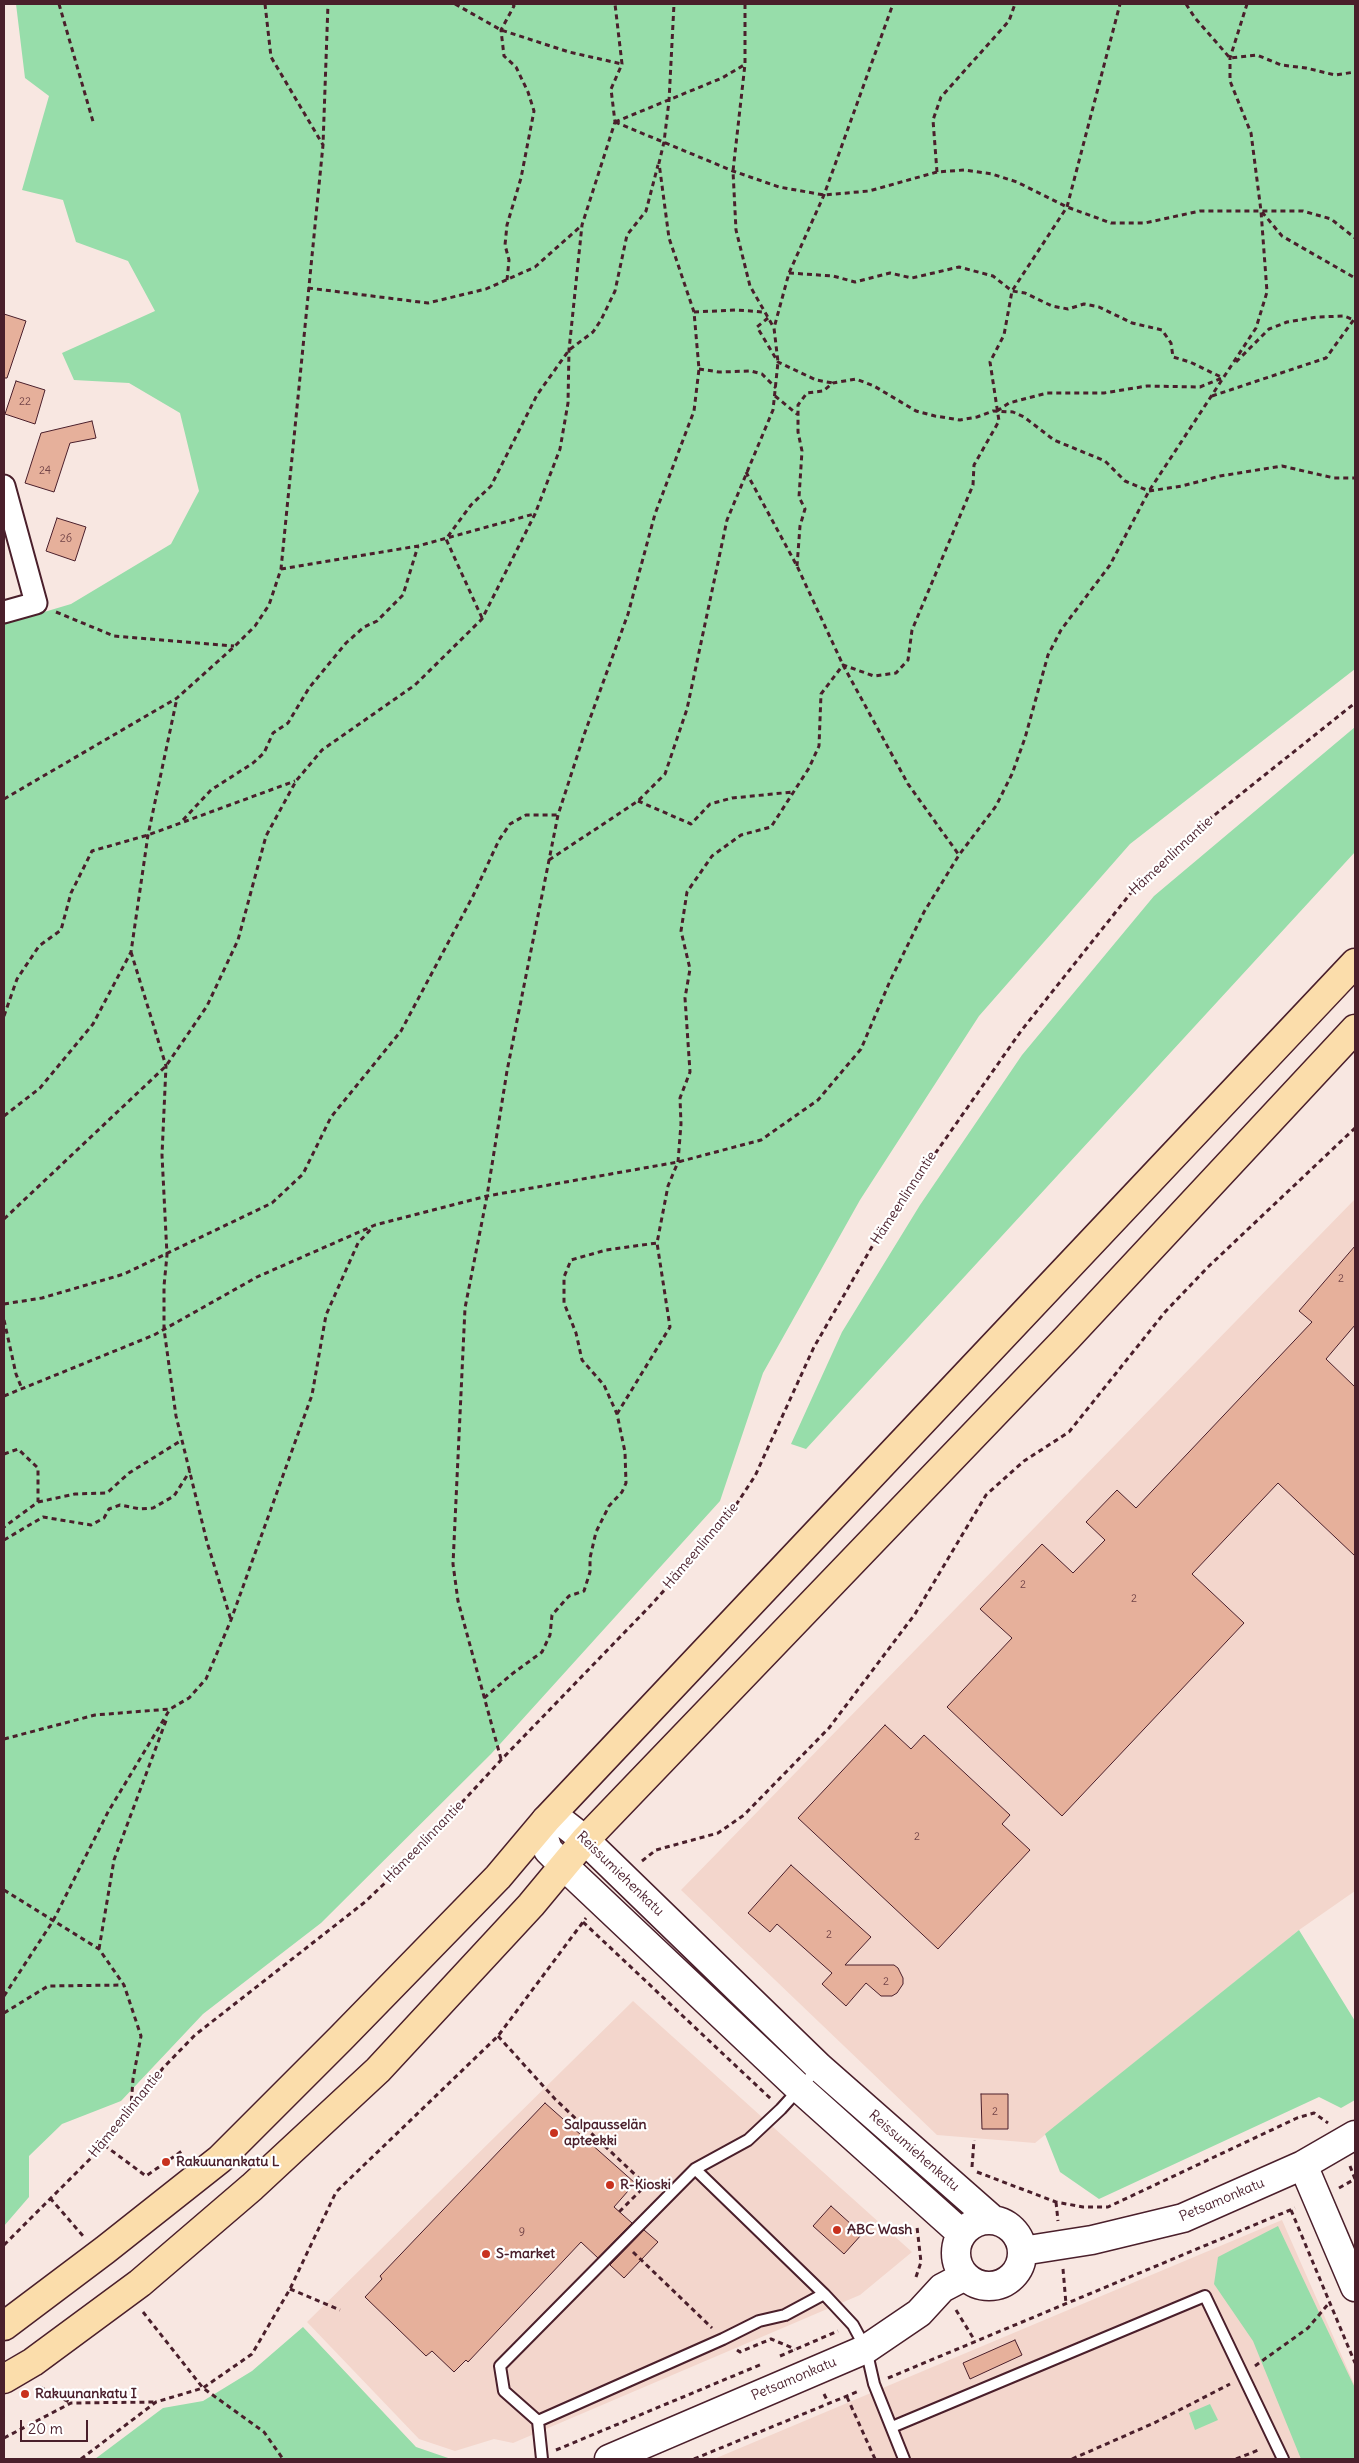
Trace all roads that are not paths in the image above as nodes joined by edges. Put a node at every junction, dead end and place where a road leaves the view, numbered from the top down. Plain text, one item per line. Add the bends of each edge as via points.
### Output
1 (4, 486) edge
2 (4, 612) edge
3 (1355, 963) edge
4 (1355, 1029) edge
5 (546, 1820) junction
6 (585, 1840) junction
7 (564, 1866) junction
8 (819, 2067) junction
9 (799, 2088) junction
10 (1355, 2135) edge
11 (1303, 2165) junction
12 (695, 2169) junction
13 (992, 2220) junction
14 (962, 2234) junction
15 (1022, 2251) junction
16 (965, 2276) junction
17 (1355, 2287) edge
18 (824, 2294) junction
19 (4, 2326) edge
20 (866, 2349) junction
21 (4, 2379) edge
22 (538, 2421) junction
23 (892, 2427) junction
24 (542, 2459) edge
25 (609, 2459) edge
26 (904, 2459) edge
27 (1283, 2459) edge

1 - 2 street via 36,603
3 - 5 main road
4 - 6 main road via 1060,1345
5 - 6 street, Reissumiehenkatu via 562,1822
5 - 7 street via 544,1838 548,1850
5 - 19 main road via 498,1878 220,2159
6 - 7 main road
6 - 8 street, Reissumiehenkatu
7 - 9 street
7 - 21 main road via 378,2070 252,2187 140,2283 33,2362
8 - 9 lane
8 - 13 street, Reissumiehenkatu
9 - 12 lane via 748,2140
9 - 14 street
10 - 11 street, Petsamonkatu
11 - 15 street, Petsamonkatu via 1183,2218 1084,2242
11 - 17 street
12 - 18 lane
12 - 22 lane via 500,2366 504,2391
13 - 14 street via 975,2223
13 - 15 street via 1013,2231
14 - 16 street via 955,2256
15 - 16 street via 1015,2273 996,2286 974,2283
16 - 20 street, Petsamonkatu via 942,2288 919,2312
18 - 20 lane via 853,2324
18 - 22 lane via 786,2315 759,2321
20 - 23 lane via 874,2384
20 - 25 street, Petsamonkatu
22 - 24 lane
23 - 26 lane
23 - 27 lane via 1205,2296

